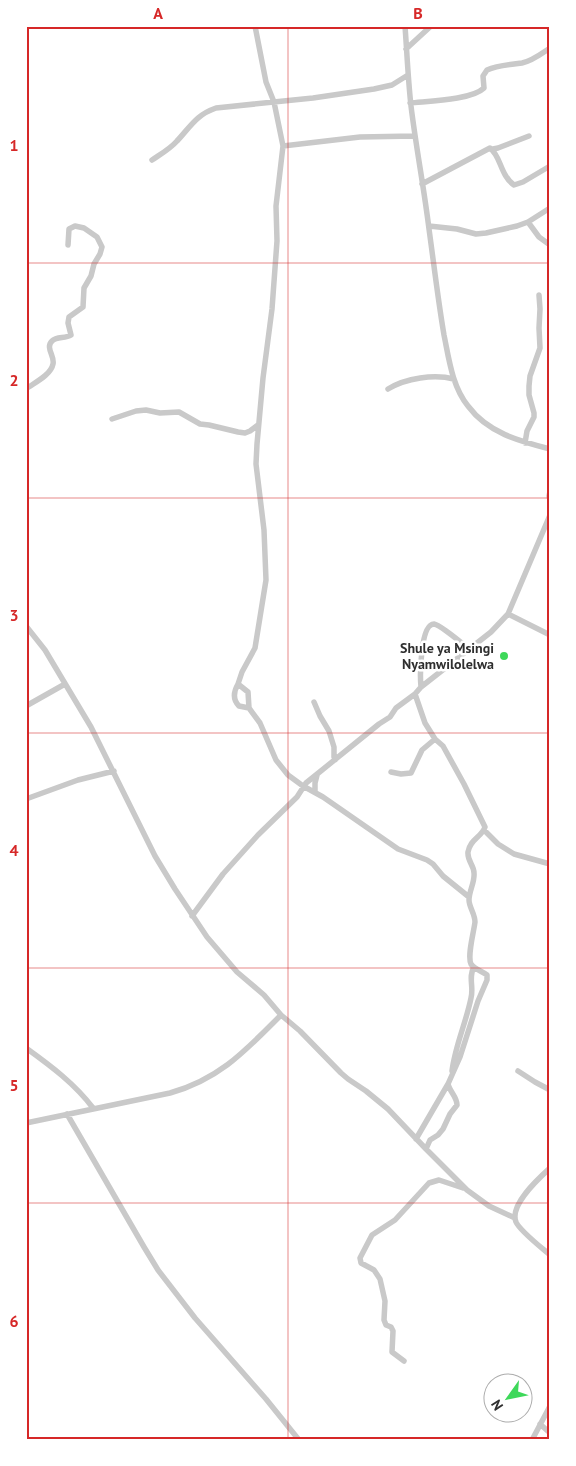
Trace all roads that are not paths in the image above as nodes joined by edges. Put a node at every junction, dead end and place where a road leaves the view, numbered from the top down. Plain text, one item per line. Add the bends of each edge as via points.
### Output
1 (255, 26) edge
2 (405, 26) edge
3 (431, 26) edge
4 (550, 48) edge
5 (406, 49) junction
6 (408, 76) junction
7 (274, 102) junction
8 (410, 103) junction
9 (415, 136) junction
10 (529, 136) dead end
11 (283, 146) junction
12 (493, 149) junction
13 (152, 160) dead end
14 (550, 166) edge
15 (422, 184) junction
16 (550, 208) edge
17 (528, 222) junction
18 (429, 226) junction
19 (68, 245) dead end
20 (550, 245) edge
21 (539, 295) dead end
22 (454, 379) junction
23 (26, 389) edge
24 (388, 389) dead end
25 (112, 419) dead end
26 (258, 425) junction
27 (525, 443) junction
28 (550, 449) edge
29 (550, 491) edge
30 (550, 500) edge
31 (550, 515) edge
32 (508, 614) junction
33 (26, 626) edge
34 (550, 636) edge
35 (469, 649) junction
36 (65, 684) junction
37 (238, 684) junction
38 (421, 686) junction
39 (415, 694) junction
40 (314, 702) dead end
41 (26, 706) edge
42 (249, 708) junction
43 (435, 739) junction
44 (335, 760) junction
45 (114, 772) junction
46 (392, 772) dead end
47 (317, 775) junction
48 (303, 786) junction
49 (315, 792) junction
50 (26, 798) edge
51 (484, 830) junction
52 (550, 864) edge
53 (469, 896) junction
54 (192, 916) junction
55 (474, 967) junction
56 (281, 1015) junction
57 (26, 1048) edge
58 (518, 1071) dead end
59 (452, 1076) junction
60 (448, 1084) junction
61 (550, 1090) edge
62 (93, 1108) junction
63 (67, 1114) junction
64 (26, 1123) edge
65 (416, 1139) junction
66 (426, 1149) junction
67 (550, 1168) edge
68 (467, 1190) junction
69 (515, 1218) junction
70 (550, 1255) edge
71 (404, 1361) dead end
72 (550, 1406) edge
73 (540, 1424) junction
74 (550, 1433) edge
75 (299, 1440) edge
76 (532, 1440) edge

1 - 7 street via 266,82
2 - 5 street
3 - 5 street
4 - 8 street via 531,60 486,70 484,88 476,94
5 - 6 street
6 - 7 street via 380,88
6 - 8 street
7 - 11 street
7 - 13 street via 216,108 206,112 198,116 171,147
8 - 9 street
9 - 11 street via 360,137
9 - 15 street
10 - 12 street
11 - 26 street via 276,206 272,309
12 - 14 street via 508,181 514,184 524,182
12 - 15 street
15 - 18 street
16 - 17 street
17 - 18 street via 476,234
17 - 20 street
18 - 22 street via 440,312
19 - 23 street via 69,229 78,226 97,237 102,250 84,288 83,307 69,317 70,335 51,342 51,369
21 - 27 street via 540,348 529,386 534,418
22 - 24 street via 437,376 405,380
22 - 27 street via 468,406 483,423
25 - 26 street via 146,410 179,412 200,424 245,433
26 - 37 street via 256,464 266,580 255,648
27 - 28 street
29 - 30 street
31 - 32 street
32 - 34 street
32 - 35 street
33 - 36 street
35 - 38 street
35 - 38 street via 438,626 430,625 426,629 421,657
36 - 41 street
36 - 45 street
37 - 42 street via 248,692
37 - 42 street via 235,700 239,706
38 - 39 street
39 - 43 street via 425,723
39 - 44 street
40 - 44 street via 334,747
42 - 48 street via 260,723 276,760
43 - 46 street via 422,750 411,773
43 - 51 street via 443,746 464,784
44 - 47 street
45 - 50 street via 78,780
45 - 54 street via 154,856
47 - 48 street
47 - 49 street
48 - 49 street
48 - 54 street via 297,798 223,874
49 - 53 street via 398,849 434,864 443,876
51 - 52 street via 514,854
51 - 53 street via 468,850 468,860 474,873
53 - 55 street via 475,922 470,960
54 - 56 street via 232,967
55 - 59 street via 471,997
55 - 59 street via 487,975 487,980
56 - 62 street via 234,1060 204,1081 170,1093
56 - 65 street via 348,1079 388,1109
57 - 62 street via 61,1074
58 - 61 street
59 - 60 street
60 - 65 street
60 - 66 street via 457,1104 443,1130 430,1140
62 - 63 street
63 - 64 street
63 - 75 street via 158,1270
65 - 66 street
66 - 68 street
67 - 69 street via 522,1198
68 - 69 street via 489,1206
68 - 71 street via 439,1180 428,1183 394,1220 372,1235 360,1258 361,1263 374,1270 380,1279 385,1302 384,1320 393,1331 392,1352
69 - 70 street via 519,1227
72 - 73 street
73 - 74 street
73 - 76 street

